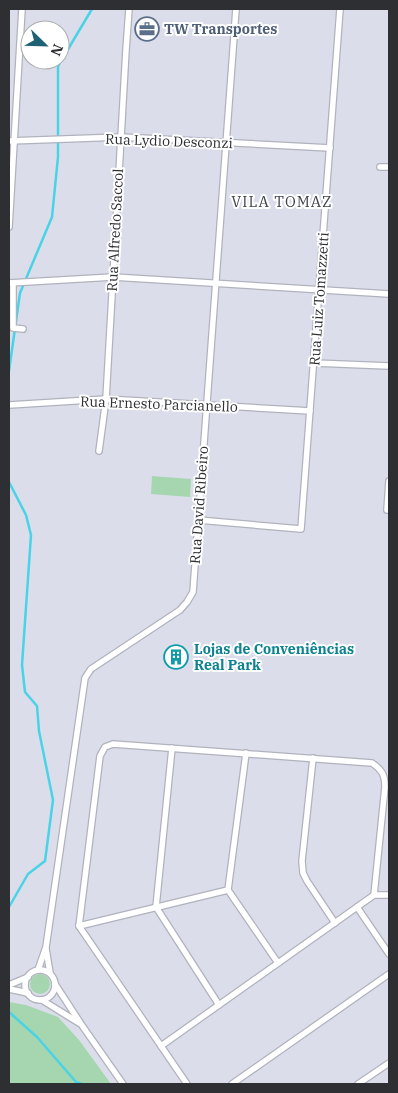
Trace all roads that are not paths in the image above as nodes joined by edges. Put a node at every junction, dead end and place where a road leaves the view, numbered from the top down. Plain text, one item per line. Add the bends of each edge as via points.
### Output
1 (22, 9) edge
2 (129, 9) edge
3 (236, 9) edge
4 (340, 9) edge
5 (121, 137) junction
6 (12, 141) edge
7 (226, 142) junction
8 (330, 148) junction
9 (380, 167) dead end
10 (389, 167) edge
11 (9, 227) edge
12 (113, 277) junction
13 (11, 283) edge
14 (216, 283) junction
15 (319, 290) junction
16 (389, 294) edge
17 (11, 316) edge
18 (23, 329) dead end
19 (314, 363) junction
20 (389, 366) edge
21 (106, 399) junction
22 (207, 404) junction
23 (9, 405) edge
24 (310, 411) junction
25 (99, 451) dead end
26 (389, 481) edge
27 (387, 510) dead end
28 (198, 520) junction
29 (172, 748) junction
30 (246, 754) junction
31 (313, 758) junction
32 (228, 890) junction
33 (374, 895) junction
34 (389, 895) edge
35 (156, 907) junction
36 (357, 907) junction
37 (335, 923) junction
38 (79, 926) junction
39 (46, 947) junction
40 (389, 954) edge
41 (278, 963) junction
42 (38, 970) junction
43 (50, 974) junction
44 (389, 974) edge
45 (28, 977) junction
46 (55, 984) junction
47 (9, 985) edge
48 (9, 989) edge
49 (28, 993) junction
50 (42, 1000) junction
51 (219, 1005) junction
52 (81, 1024) junction
53 (161, 1046) junction
54 (389, 1062) edge
55 (123, 1084) edge
56 (187, 1084) edge
57 (232, 1084) edge
58 (358, 1084) edge

1 - 6 street
2 - 5 street, Rua Alfredo Saccol
3 - 7 street, Rua David Ribeiro
4 - 8 street, Rua Luiz Tomazzetti
5 - 6 street, Rua Lydio Desconzi
5 - 7 street, Rua Lydio Desconzi
5 - 12 street, Rua Alfredo Saccol
6 - 11 street
7 - 8 street, Rua Lydio Desconzi
7 - 14 street, Rua David Ribeiro
8 - 15 street, Rua Luiz Tomazzetti
9 - 10 street
12 - 13 street
12 - 14 street
12 - 21 street, Rua Alfredo Saccol
13 - 17 street
14 - 15 street
14 - 22 street, Rua David Ribeiro
15 - 16 street
15 - 19 street, Rua Luiz Tomazzetti
17 - 18 street via 13,328
19 - 20 street
19 - 24 street, Rua Luiz Tomazzetti
21 - 22 street, Rua Ernesto Parcianello
21 - 23 street, Rua Ernesto Parcianello
21 - 25 street, Rua Alfredo Saccol
22 - 24 street, Rua Ernesto Parcianello
22 - 28 street, Rua David Ribeiro
24 - 28 street, Rua Luiz Tomazzetti via 302,529
26 - 27 street
28 - 39 street, Rua David Ribeiro via 193,592 187,602 180,610 91,669 85,678
29 - 30 street
29 - 35 street
29 - 38 street via 113,744 105,747 100,756
30 - 31 street
30 - 32 street
31 - 33 street via 372,763 385,776
31 - 37 street via 303,873
32 - 35 street
32 - 41 street
33 - 34 street
33 - 36 street
35 - 38 street
35 - 51 street
36 - 37 street
36 - 40 street
37 - 41 street
38 - 53 street
39 - 42 street, Rua David Ribeiro
39 - 43 street, Rua David Ribeiro
41 - 51 street
42 - 43 street
42 - 45 street
43 - 46 street
44 - 57 street
45 - 47 street
45 - 49 street
46 - 50 street via 52,995
46 - 52 street
48 - 49 street
49 - 50 street via 36,1000
50 - 52 street
51 - 53 street
52 - 55 street
53 - 56 street
54 - 58 street

